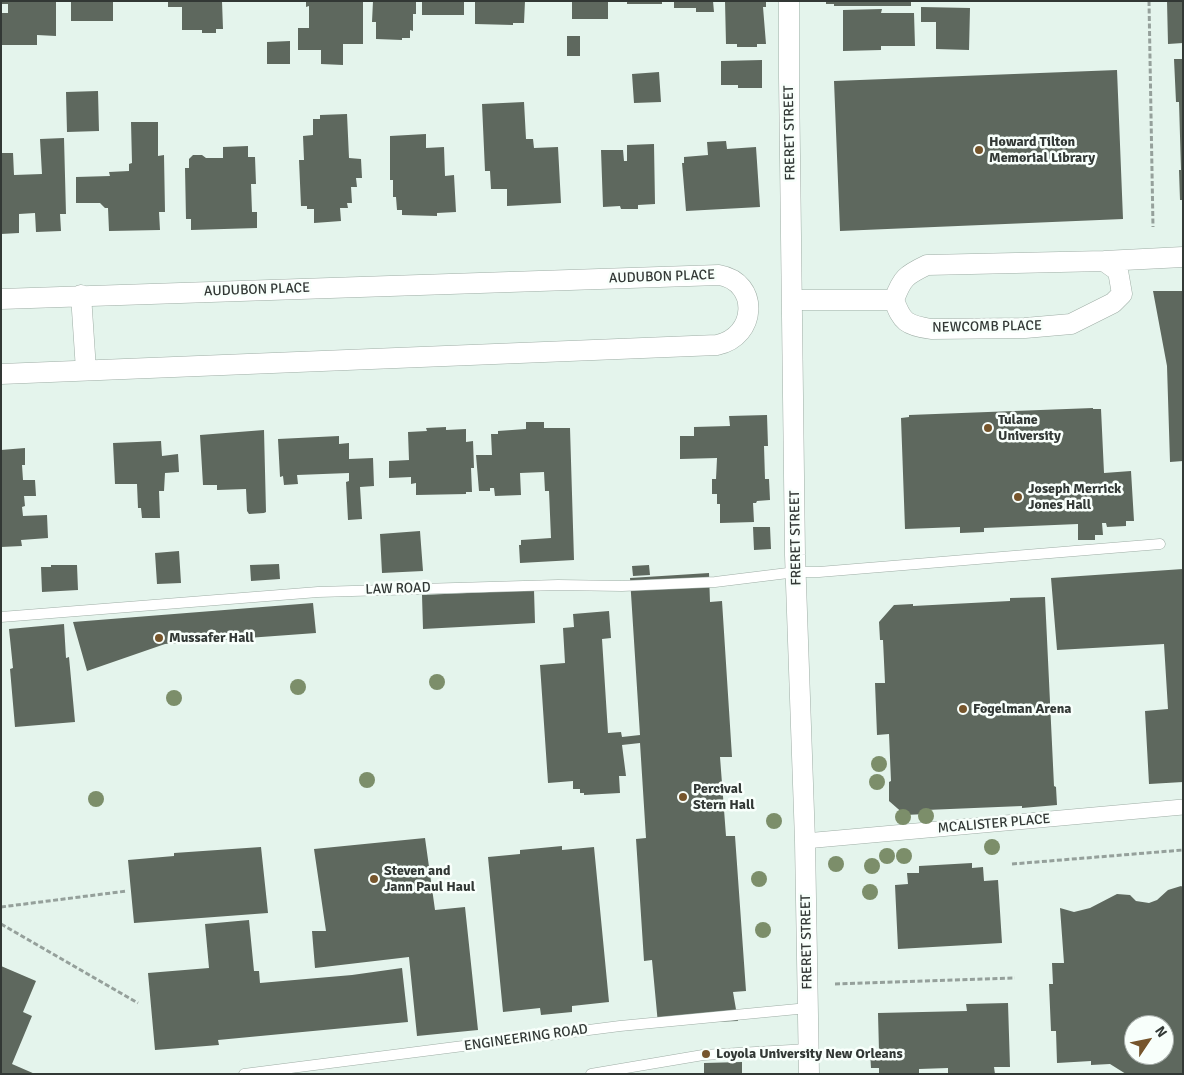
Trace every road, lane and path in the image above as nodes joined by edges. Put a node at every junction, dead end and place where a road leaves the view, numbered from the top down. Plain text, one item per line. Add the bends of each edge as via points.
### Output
1 (789, 1) edge
2 (1149, 1) edge
3 (1153, 227) dead end
4 (1183, 257) edge
5 (1104, 261) junction
6 (81, 296) junction
7 (1, 299) edge
8 (792, 300) junction
9 (894, 300) junction
10 (86, 370) junction
11 (1, 374) edge
12 (1160, 544) dead end
13 (796, 572) junction
14 (1, 617) edge
15 (1183, 807) edge
16 (806, 842) junction
17 (1183, 850) edge
18 (1012, 864) dead end
19 (127, 891) dead end
20 (1, 907) edge
21 (1, 924) edge
22 (1015, 978) dead end
23 (836, 984) dead end
24 (138, 1003) dead end
25 (808, 1008) junction
26 (809, 1049) junction
27 (244, 1074) edge
28 (591, 1074) edge
29 (809, 1074) edge

1 - 8 street, FRERET STREET
2 - 3 path
4 - 5 street
5 - 9 street via 927,265 910,273 900,284
5 - 9 street, NEWCOMB PLACE via 1118,271 1122,294 1113,303 1071,324 930,329 916,327 900,317
6 - 7 street, AUDUBON PLACE
6 - 10 street
6 - 10 street, AUDUBON PLACE via 720,275 740,287 748,309 747,321 741,332 732,340 717,345
8 - 9 street
8 - 13 street, FRERET STREET
10 - 11 street, AUDUBON PLACE
12 - 13 lane, LAW ROAD
13 - 14 lane, LAW ROAD via 705,582 622,586 318,592
13 - 16 street, FRERET STREET
15 - 16 street, MCALISTER PLACE
16 - 25 street, FRERET STREET
17 - 18 path
19 - 20 path
21 - 24 path
22 - 23 path
25 - 26 street, FRERET STREET
25 - 27 lane, ENGINEERING ROAD via 620,1026
26 - 28 lane via 703,1055
26 - 29 street, FRERET STREET

